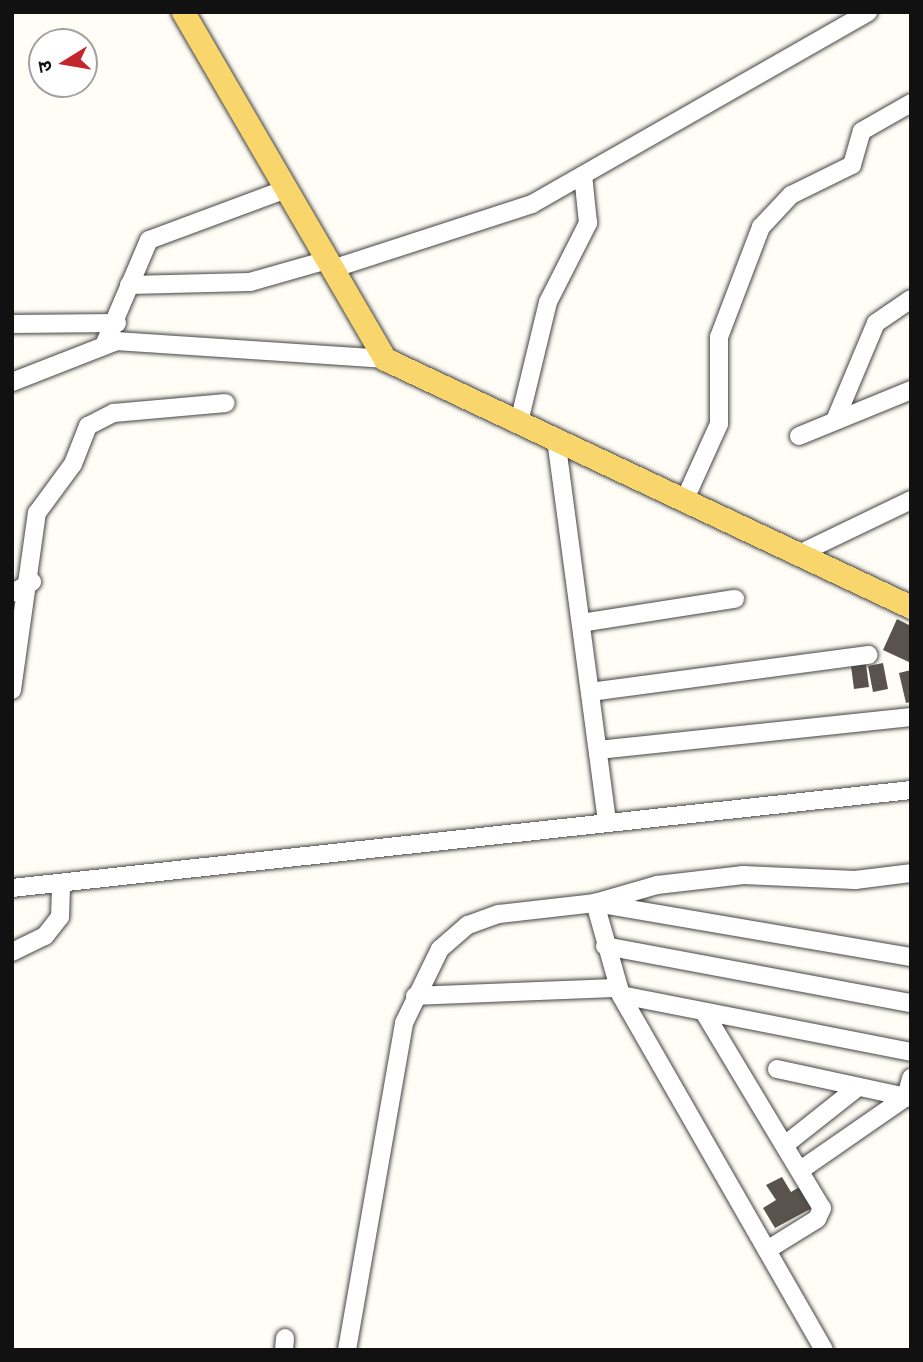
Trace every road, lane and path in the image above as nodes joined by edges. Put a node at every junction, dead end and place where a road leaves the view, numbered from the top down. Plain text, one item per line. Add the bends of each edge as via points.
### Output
1 (183, 12) edge
2 (868, 12) edge
3 (911, 103) edge
4 (583, 175) junction
5 (286, 189) junction
6 (330, 265) junction
7 (129, 285) junction
8 (911, 299) edge
9 (117, 323) junction
10 (12, 324) edge
11 (105, 343) junction
12 (385, 359) junction
13 (12, 382) edge
14 (911, 390) edge
15 (226, 403) dead end
16 (836, 418) junction
17 (519, 422) junction
18 (799, 436) dead end
19 (556, 439) junction
20 (685, 499) junction
21 (911, 500) edge
22 (801, 553) junction
23 (32, 582) junction
24 (12, 593) edge
25 (734, 599) dead end
26 (911, 607) edge
27 (581, 623) junction
28 (869, 655) dead end
29 (12, 690) edge
30 (590, 692) junction
31 (911, 717) edge
32 (598, 750) junction
33 (911, 790) edge
34 (607, 823) junction
35 (911, 873) edge
36 (61, 887) junction
37 (12, 888) edge
38 (595, 903) junction
39 (606, 946) junction
40 (12, 952) edge
41 (911, 957) edge
42 (619, 991) junction
43 (415, 996) junction
44 (911, 1003) edge
45 (704, 1012) junction
46 (911, 1052) edge
47 (777, 1069) dead end
48 (911, 1078) edge
49 (858, 1087) junction
50 (908, 1098) edge
51 (786, 1144) junction
52 (802, 1169) junction
53 (767, 1250) junction
54 (347, 1350) edge
55 (824, 1350) edge

1 - 5 main road
2 - 4 street
3 - 20 street via 862,131 852,165 791,195 761,227 719,337 719,424
4 - 6 street via 532,204
4 - 17 street via 588,223 548,302
5 - 6 main road
5 - 7 street via 149,240
6 - 7 street via 250,282
6 - 12 main road
7 - 9 street
8 - 16 street via 876,323
9 - 10 street
9 - 11 street
11 - 12 street
11 - 13 street
12 - 17 main road
14 - 16 street
15 - 23 street via 114,413 92,421 74,464 37,513
16 - 18 street
17 - 19 main road
19 - 20 main road
19 - 27 street
20 - 22 main road
21 - 22 street
22 - 26 main road
23 - 24 street
23 - 29 street
25 - 27 street
27 - 30 street
28 - 30 street
30 - 32 street
31 - 32 street
32 - 34 street
33 - 34 street
34 - 36 street
35 - 38 street via 855,880 743,875 657,885
36 - 37 street
36 - 40 street via 60,917 45,936
38 - 39 street
38 - 41 street
38 - 43 street via 499,914 468,925 440,948
39 - 42 street
39 - 44 street
42 - 43 street
42 - 45 street
42 - 53 street
43 - 54 street via 400,1042
45 - 46 street
45 - 51 street
47 - 49 street
48 - 50 street
49 - 50 street
49 - 51 street
50 - 52 street
51 - 52 street
52 - 53 street via 822,1212
53 - 55 street

